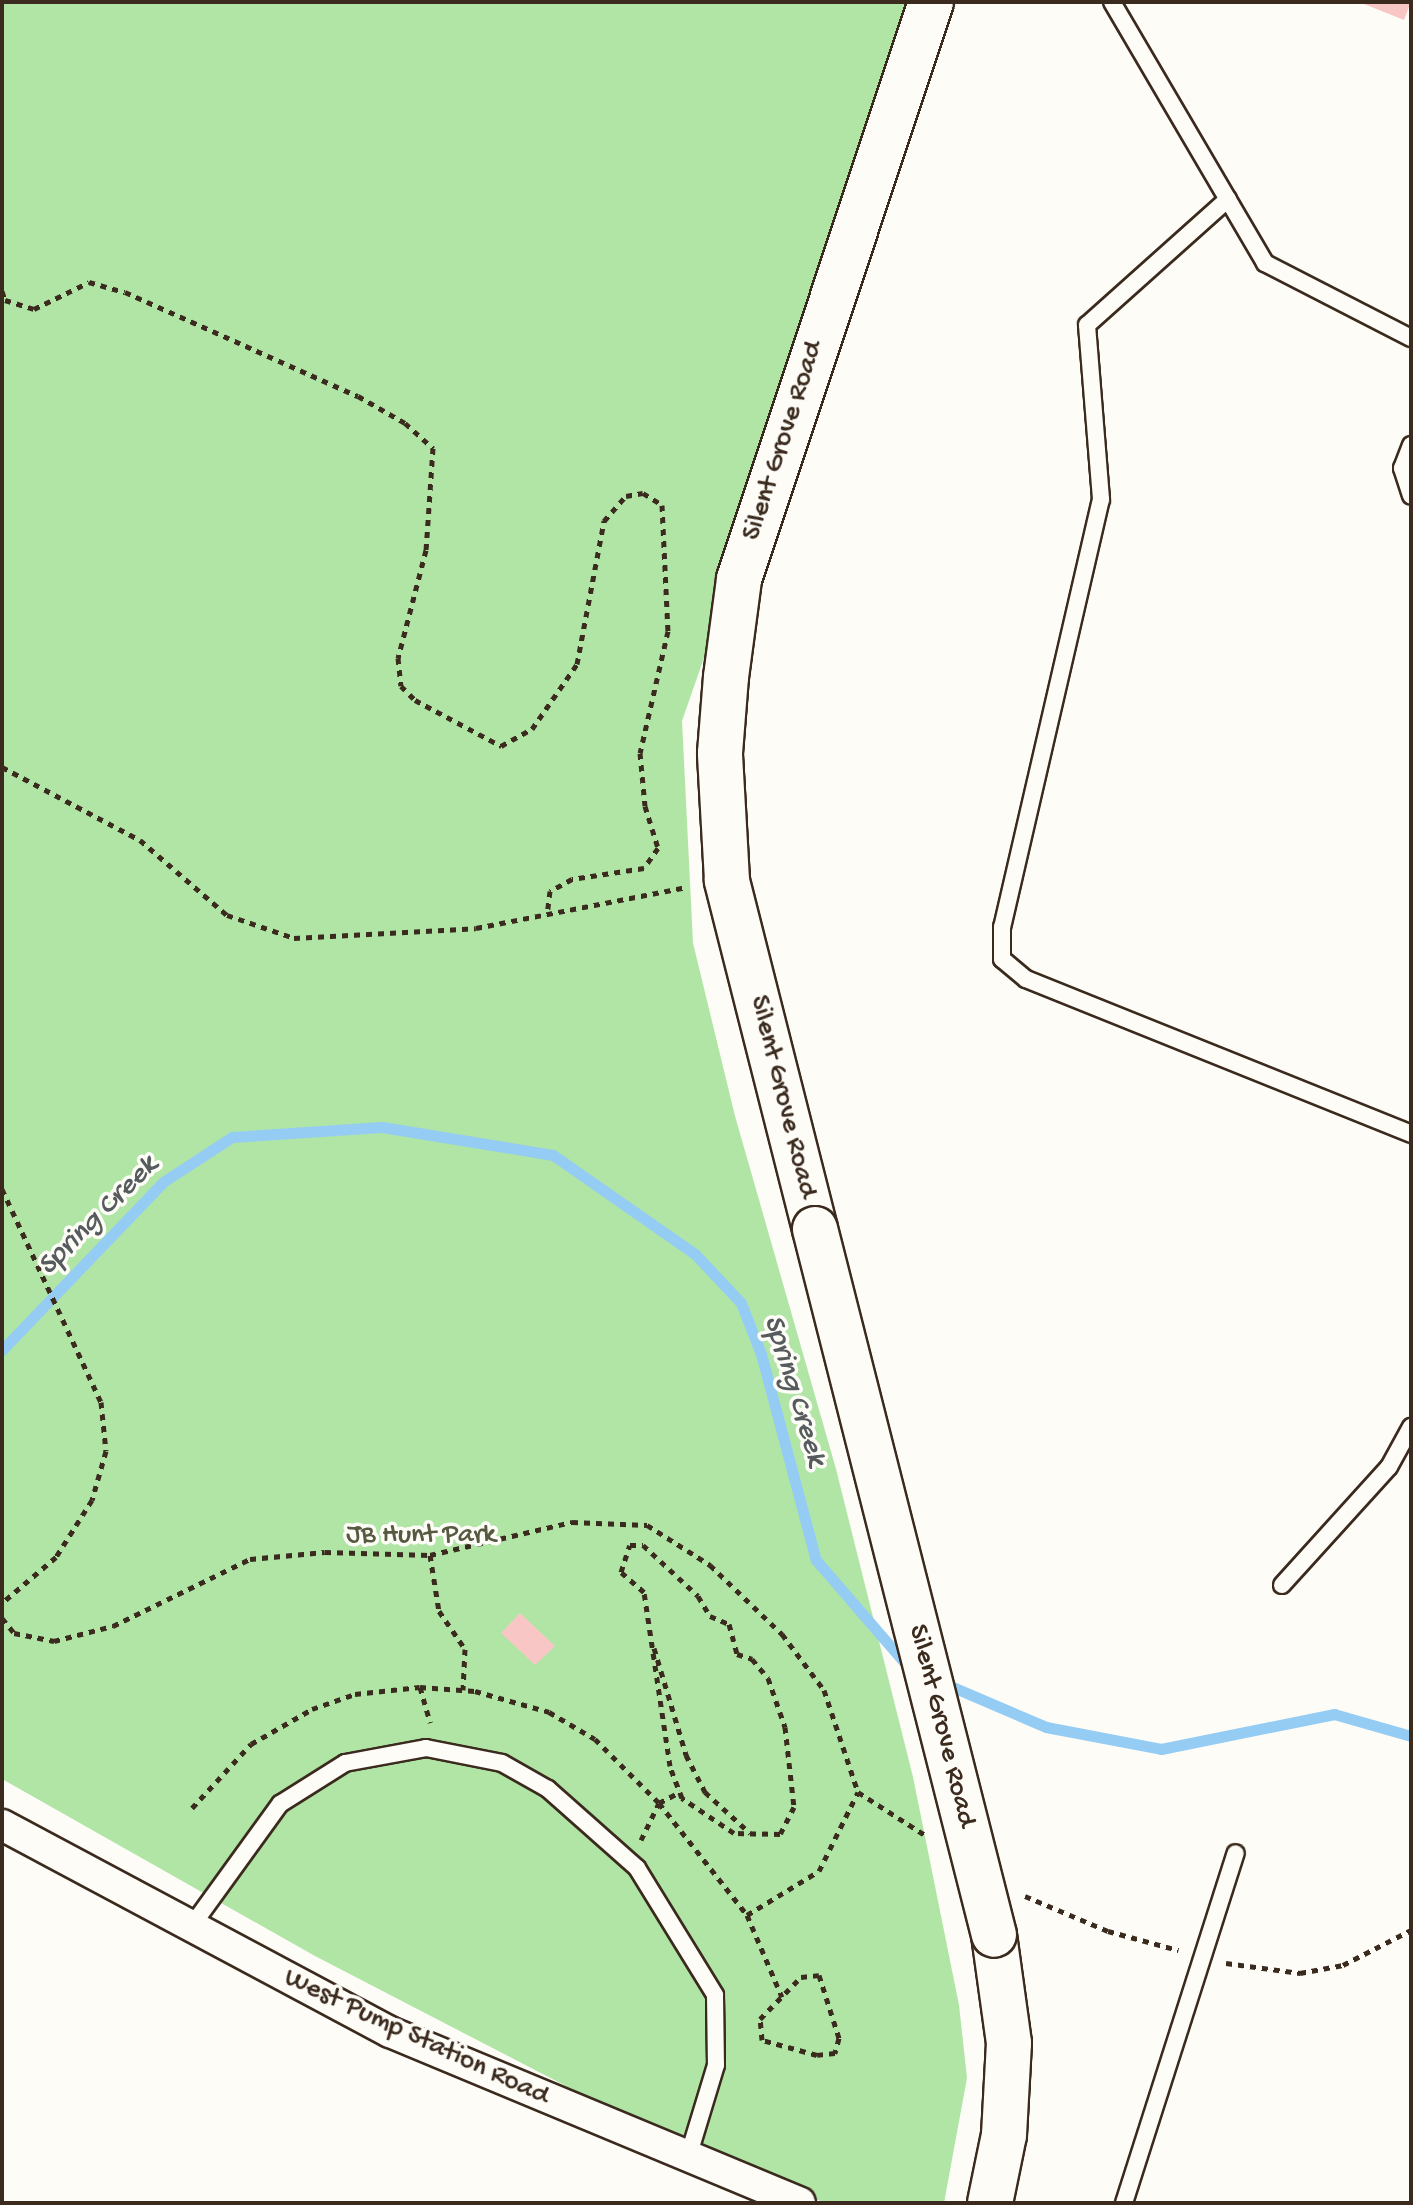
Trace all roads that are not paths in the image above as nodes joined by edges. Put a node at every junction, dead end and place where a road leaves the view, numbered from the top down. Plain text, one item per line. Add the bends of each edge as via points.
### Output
1 (931, 2) edge
2 (1112, 2) edge
3 (1228, 199) junction
4 (1411, 338) edge
5 (1411, 445) edge
6 (1411, 496) edge
7 (1411, 1134) edge
8 (1411, 1427) edge
9 (1282, 1585) dead end
10 (2, 1825) edge
11 (1236, 1853) dead end
12 (191, 1927) junction
13 (688, 2157) junction
14 (800, 2203) edge
15 (990, 2203) edge
16 (1124, 2203) edge

1 - 15 street, Silent Grove Road, bridge via 739,579 720,753 727,880 994,1935 1009,2043 1004,2135
2 - 3 lane
3 - 4 lane via 1265,263
3 - 7 lane via 1087,325 1101,499 1012,880 1002,959 1026,979
5 - 6 lane via 1402,468
8 - 9 lane via 1389,1467
10 - 12 street, West Pump Station Road
11 - 16 lane
12 - 13 street, West Pump Station Road via 390,2032
12 - 13 lane via 280,1804 345,1763 426,1748 502,1763 548,1789 630,1862 715,1995 716,2065
13 - 14 street, West Pump Station Road

